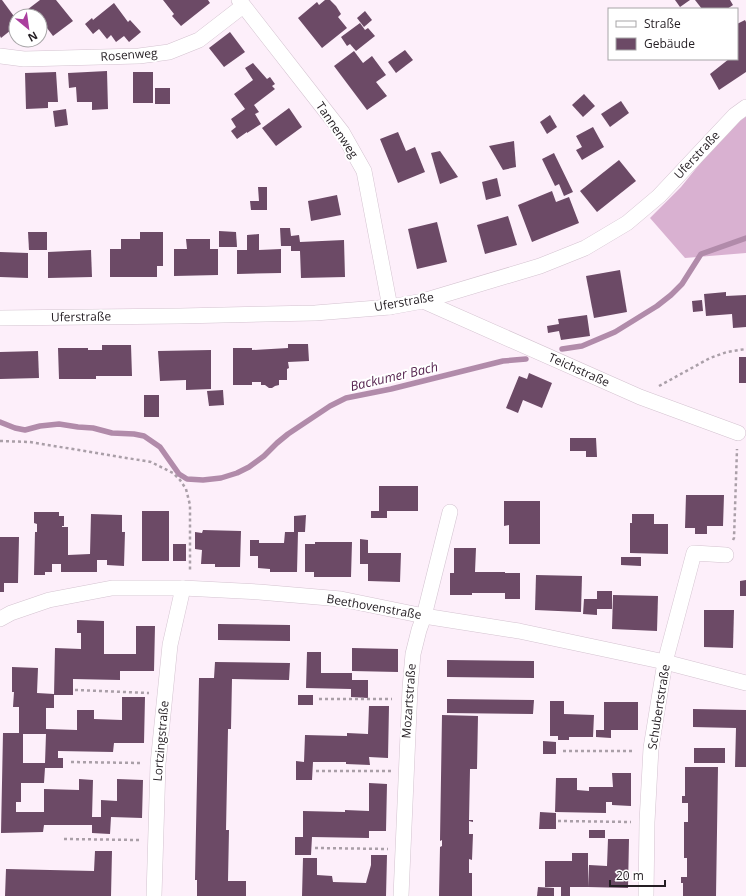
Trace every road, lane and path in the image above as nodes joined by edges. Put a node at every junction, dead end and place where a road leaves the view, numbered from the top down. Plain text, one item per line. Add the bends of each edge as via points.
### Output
1 (241, 3) edge
2 (0, 56) edge
3 (746, 107) edge
4 (423, 300) junction
5 (390, 307) junction
6 (0, 318) edge
7 (746, 349) edge
8 (640, 397) junction
9 (738, 433) joint
10 (0, 441) edge
11 (450, 512) dead end
12 (734, 538) dead end
13 (726, 555) dead end
14 (182, 588) junction
15 (424, 616) junction
16 (0, 619) edge
17 (665, 662) junction
18 (746, 684) edge
19 (75, 690) dead end
20 (165, 694) junction
21 (409, 699) junction
22 (319, 700) dead end
23 (563, 751) dead end
24 (651, 751) junction
25 (71, 762) dead end
26 (158, 764) junction
27 (316, 771) dead end
28 (406, 771) junction
29 (558, 821) dead end
30 (647, 822) junction
31 (64, 839) dead end
32 (156, 840) junction
33 (315, 848) dead end
34 (402, 850) junction
35 (154, 896) edge
36 (401, 896) edge
37 (646, 896) edge

1 - 2 street, Rosenweg via 199,40 169,52 138,56
1 - 5 street, Tannenweg via 342,132 364,171
3 - 4 street, Uferstraße via 735,115 659,196 627,223 591,245 540,266
4 - 5 street, Uferstraße
4 - 8 street, Teichstraße
5 - 6 street, Uferstraße via 315,313
7 - 8 path via 710,358
8 - 9 street, Teichstraße
9 - 12 path
10 - 14 path via 30,442 151,462 173,473 186,489 190,505 190,580
11 - 15 street, Mozartstraße
13 - 17 street, Schubertstraße via 694,554
14 - 15 street, Beethovenstraße via 341,599
14 - 16 street, Beethovenstraße via 112,588 49,600
14 - 20 street, Lortzingstraße via 170,645
15 - 17 street, Beethovenstraße via 519,631
15 - 21 street, Mozartstraße via 413,654
17 - 18 street, Beethovenstraße
17 - 24 street, Schubertstraße
19 - 20 path
20 - 26 street, Lortzingstraße
21 - 22 path
21 - 28 street, Mozartstraße
23 - 24 path
24 - 30 street, Schubertstraße
25 - 26 path
26 - 32 street, Lortzingstraße
27 - 28 path
28 - 34 street, Mozartstraße
29 - 30 path
30 - 37 street, Schubertstraße
31 - 32 path
32 - 35 street, Lortzingstraße
33 - 34 path
34 - 36 street, Mozartstraße

